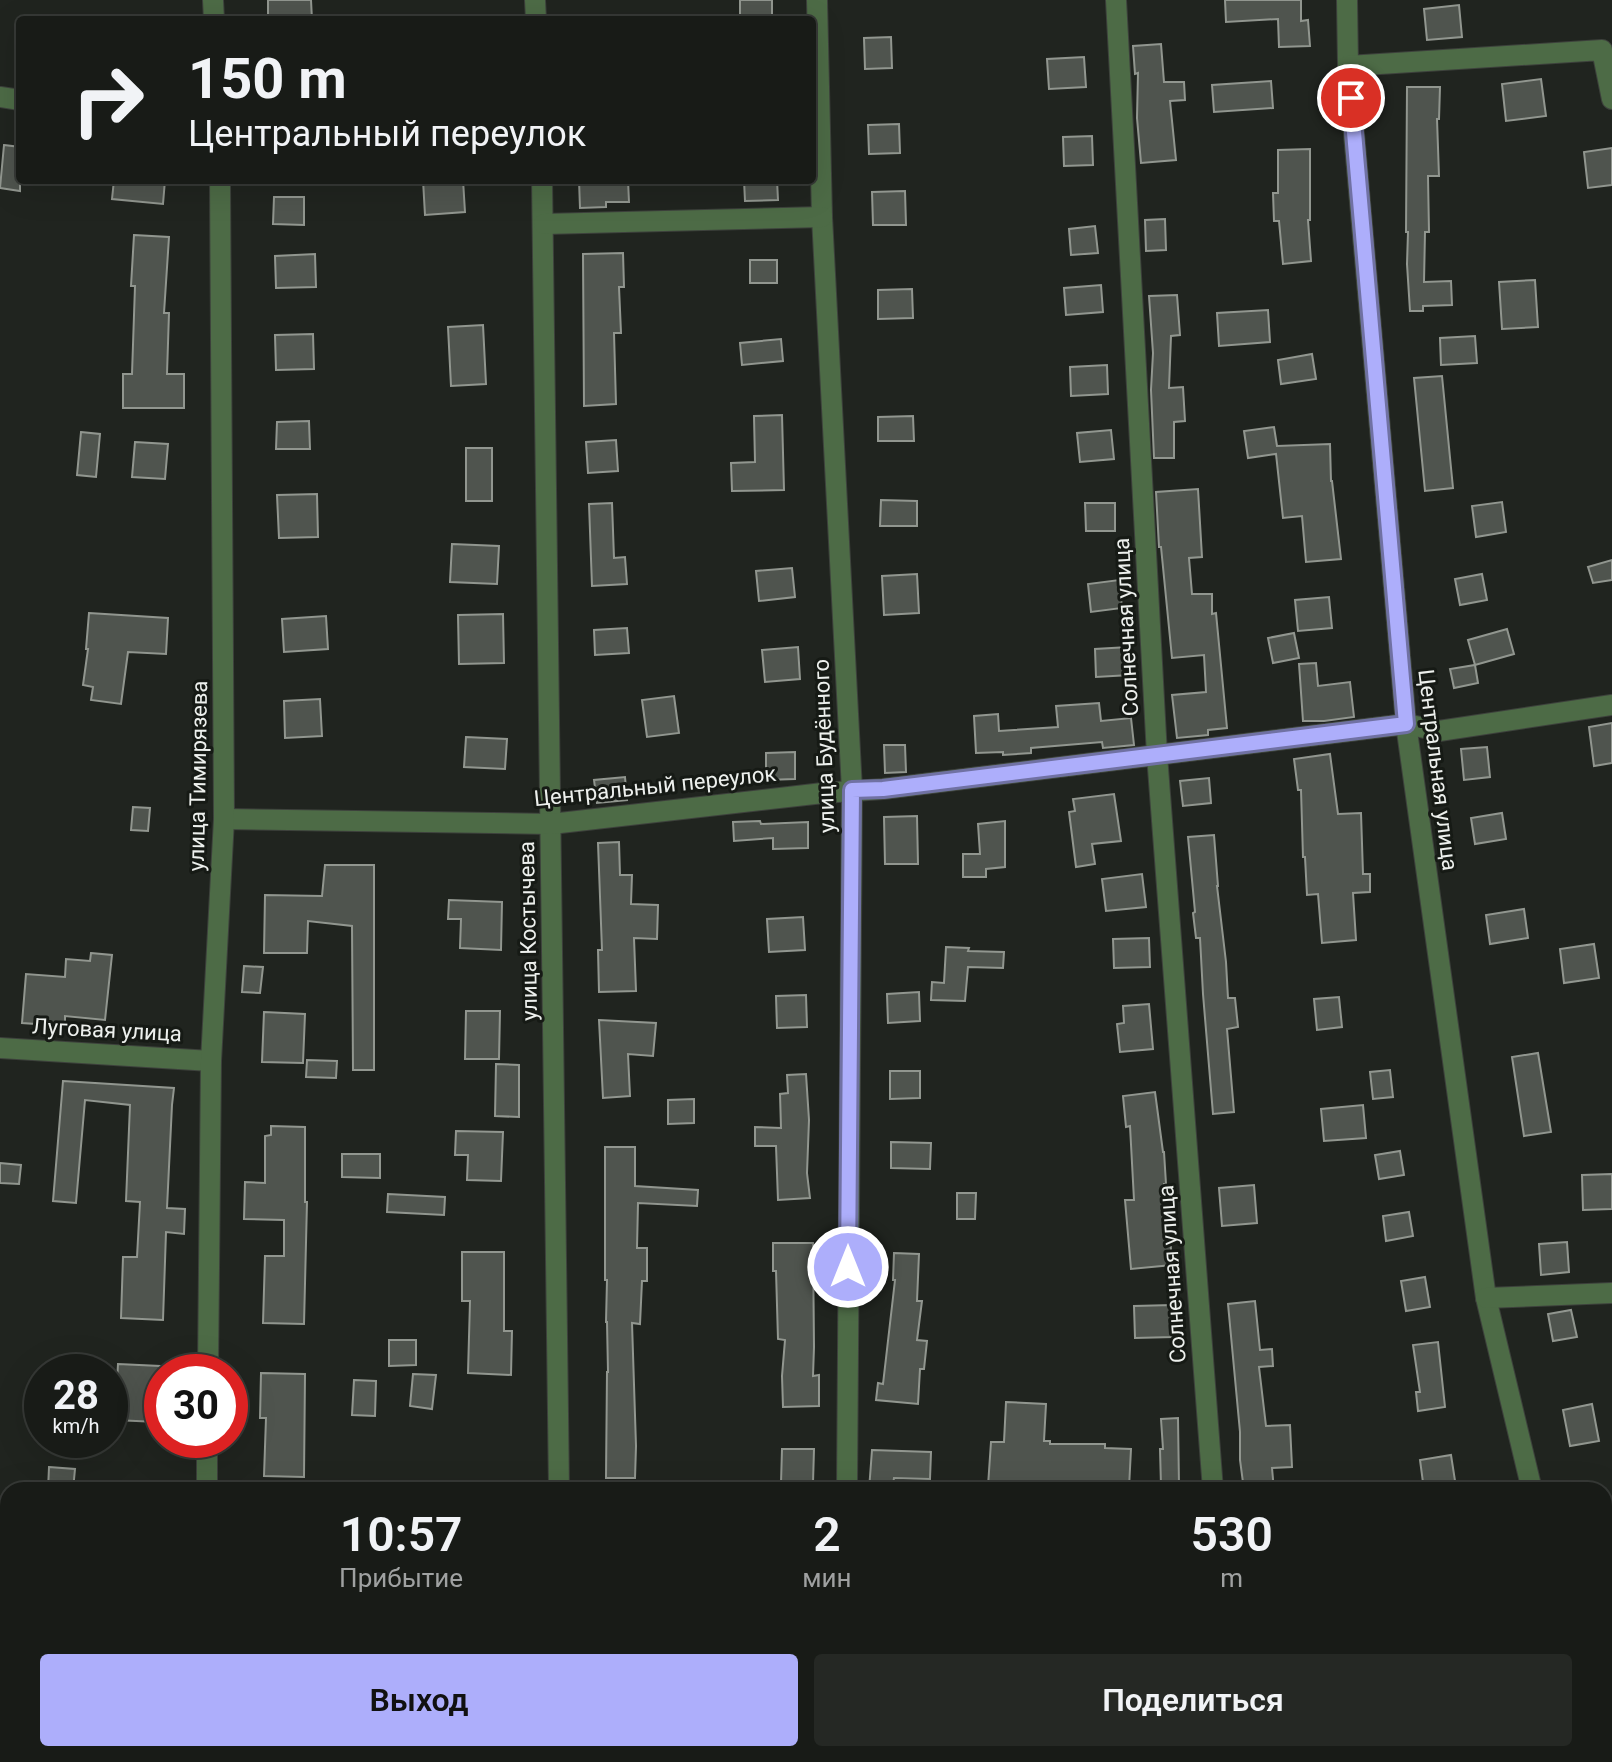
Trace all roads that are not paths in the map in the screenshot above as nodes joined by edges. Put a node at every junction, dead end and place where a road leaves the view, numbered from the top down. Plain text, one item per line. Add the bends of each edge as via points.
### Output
1 (817, 0) edge
2 (1116, 0) edge
3 (1347, 0) edge
4 (1348, 66) junction
5 (1612, 99) edge
6 (220, 184) edge
7 (542, 184) edge
8 (822, 217) junction
9 (544, 224) junction
10 (1612, 705) edge
11 (1406, 724) junction
12 (1157, 755) junction
13 (852, 790) junction
14 (224, 819) junction
15 (551, 824) junction
16 (0, 1048) edge
17 (211, 1061) junction
18 (1612, 1293) edge
19 (1486, 1298) junction
20 (208, 1354) edge
21 (207, 1458) edge
22 (207, 1482) edge
23 (559, 1482) edge
24 (847, 1482) edge
25 (1212, 1482) edge
26 (1530, 1482) edge

1 - 8 street, улица Будённого
2 - 12 street, Солнечная улица
3 - 4 street, Центральная улица
4 - 5 street via 1602,50
4 - 11 street, Центральная улица
6 - 14 street, улица Тимирязева
7 - 9 street, улица Костычева
8 - 9 street
8 - 13 street, улица Будённого
9 - 15 street, улица Костычева
10 - 11 street, Центральный переулок via 1439,731
11 - 12 street, Центральный переулок
11 - 19 street, Центральная улица
12 - 13 street, Центральный переулок
12 - 25 street, Солнечная улица
13 - 15 street, Центральный переулок
13 - 24 street, улица Будённого
14 - 15 street, Центральный переулок
14 - 17 street, улица Тимирязева
15 - 23 street, улица Костычева
16 - 17 street, Луговая улица
17 - 20 street, улица Тимирязева
18 - 19 street
19 - 26 street, Центральная улица
21 - 22 street

